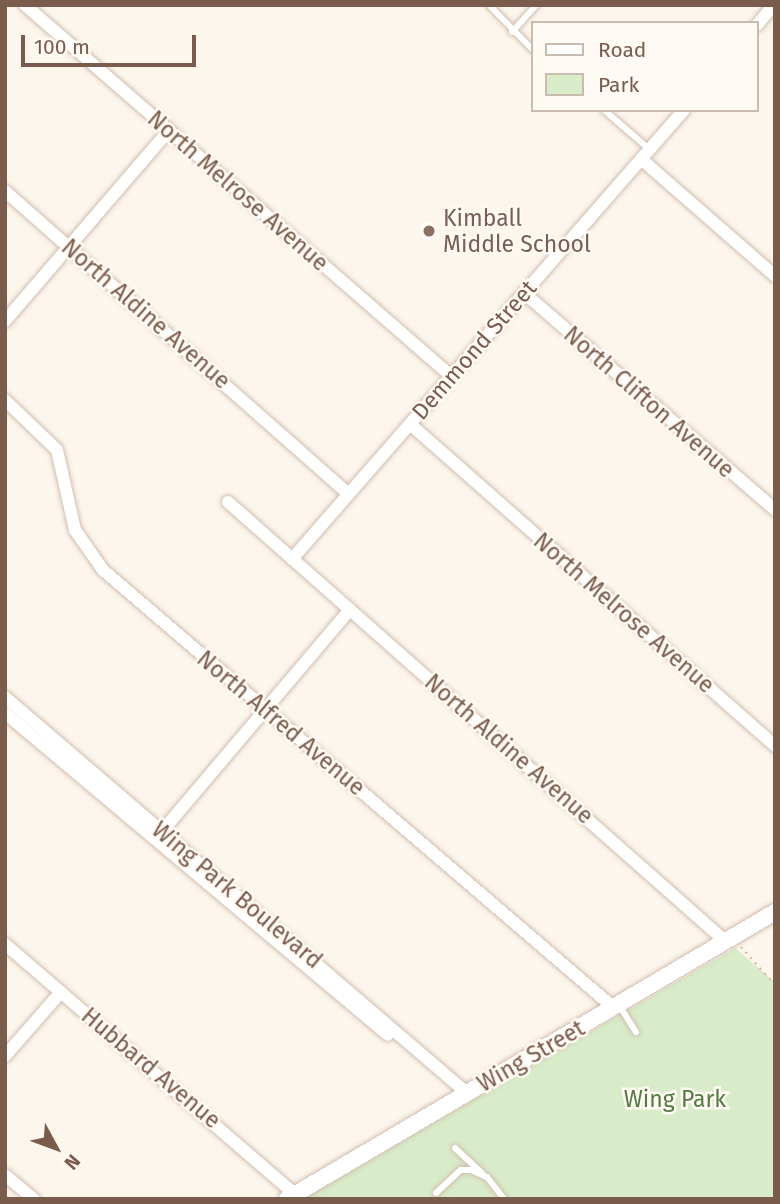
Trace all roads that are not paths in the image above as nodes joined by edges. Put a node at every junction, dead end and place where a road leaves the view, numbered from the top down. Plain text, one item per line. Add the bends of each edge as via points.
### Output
1 (25, 5) edge
2 (489, 5) edge
3 (536, 5) edge
4 (774, 5) edge
5 (759, 24) edge
6 (512, 32) junction
7 (532, 49) edge
8 (606, 112) edge
9 (682, 112) edge
10 (169, 130) junction
11 (645, 154) junction
12 (5, 191) edge
13 (69, 245) junction
14 (775, 276) edge
15 (524, 293) junction
16 (5, 321) edge
17 (451, 376) junction
18 (5, 400) edge
19 (410, 424) junction
20 (349, 494) junction
21 (228, 502) dead end
22 (775, 510) edge
23 (292, 559) junction
24 (350, 610) junction
25 (5, 697) edge
26 (266, 709) junction
27 (5, 713) edge
28 (775, 746) edge
29 (158, 834) junction
30 (775, 912) edge
31 (724, 940) junction
32 (5, 943) edge
33 (61, 992) junction
34 (617, 1007) junction
35 (636, 1032) dead end
36 (5, 1056) edge
37 (464, 1095) junction
38 (455, 1148) dead end
39 (465, 1159) junction
40 (461, 1170) junction
41 (5, 1175) edge
42 (487, 1177) junction
43 (436, 1193) dead end
44 (291, 1196) edge
45 (34, 1199) edge
46 (504, 1199) edge

1 - 10 street, North Melrose Avenue
2 - 6 lane
3 - 6 lane
4 - 5 street
6 - 7 lane
8 - 11 lane
9 - 11 street, Demmond Street
10 - 13 street
10 - 17 street, North Melrose Avenue
11 - 14 street
11 - 15 street, Demmond Street
12 - 13 street, North Aldine Avenue
13 - 16 street
13 - 20 street, North Aldine Avenue
15 - 17 street, Demmond Street
15 - 22 street, North Clifton Avenue
17 - 19 street, Demmond Street
18 - 26 street, North Alfred Avenue via 57,450 70,517 93,560
19 - 20 street, Demmond Street
19 - 28 street, North Melrose Avenue
20 - 23 street, Demmond Street
21 - 23 street, North Aldine Avenue
23 - 24 street, North Aldine Avenue
24 - 26 street
24 - 31 street, North Aldine Avenue
25 - 29 street, Wing Park Boulevard
26 - 29 street
26 - 34 street, North Alfred Avenue
27 - 29 street, Wing Park Boulevard
29 - 37 street, Wing Park Boulevard
30 - 31 street, Wing Street
31 - 34 street, Wing Street
32 - 33 street, Hubbard Avenue
33 - 36 street
33 - 44 street, Hubbard Avenue
34 - 35 lane
34 - 37 street, Wing Street
37 - 44 street, Wing Street
38 - 39 lane
39 - 40 lane
39 - 42 lane
40 - 42 lane
40 - 43 lane
41 - 45 street
42 - 46 lane

